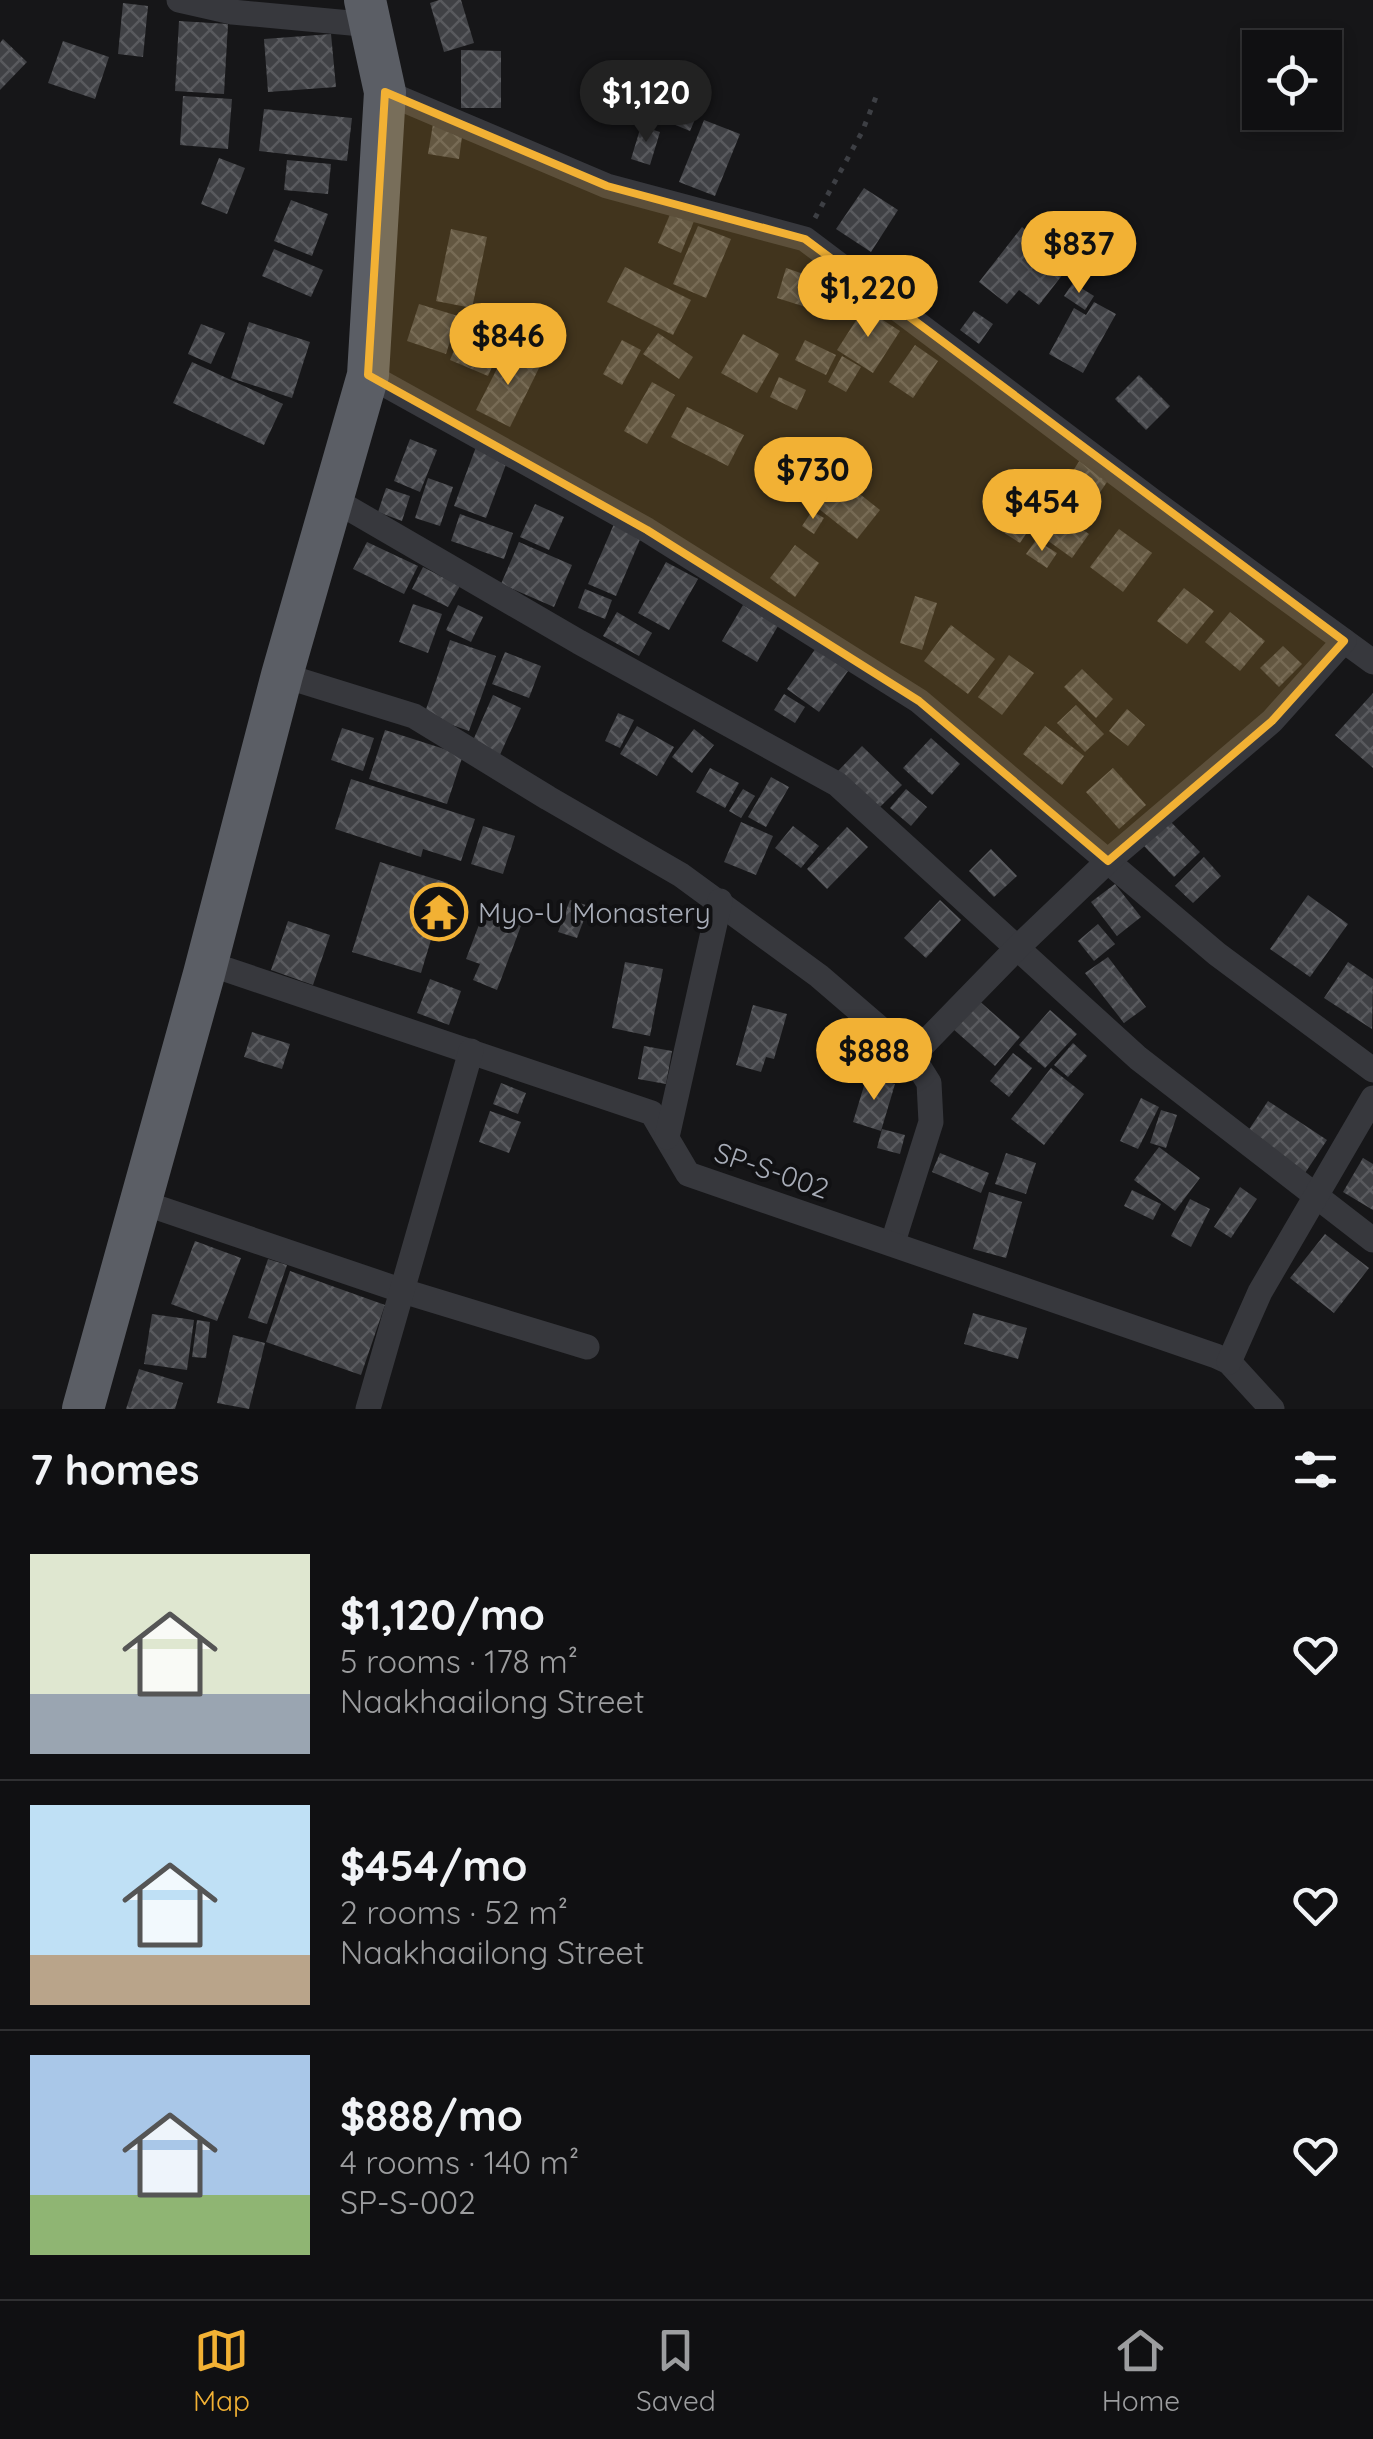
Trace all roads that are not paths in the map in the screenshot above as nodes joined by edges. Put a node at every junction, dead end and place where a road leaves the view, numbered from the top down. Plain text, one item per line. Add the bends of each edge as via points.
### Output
1 (179, 0) edge
2 (369, 12) edge
3 (386, 92) junction
4 (368, 374) junction
5 (331, 498) junction
6 (1344, 642) junction
7 (1373, 662) edge
8 (282, 675) junction
9 (1108, 862) junction
10 (720, 902) junction
11 (1017, 948) junction
12 (207, 963) junction
13 (471, 1051) junction
14 (912, 1056) junction
15 (1373, 1070) edge
16 (1373, 1098) edge
17 (667, 1138) junction
18 (1316, 1196) junction
19 (138, 1201) junction
20 (1373, 1240) edge
21 (892, 1242) junction
22 (403, 1291) junction
23 (587, 1348) dead end
24 (1229, 1362) junction
25 (82, 1409) edge
26 (368, 1409) edge
27 (1272, 1409) edge

1 - 2 street via 262,16
2 - 3 highway
3 - 4 highway
3 - 6 street via 607,186 806,239
4 - 5 highway
4 - 9 street via 647,530 919,702
5 - 8 highway
5 - 11 street via 837,784
6 - 7 street
6 - 9 street via 1272,721
8 - 10 street via 414,716
8 - 12 highway
9 - 11 street
9 - 15 street via 1217,954
10 - 14 street
10 - 17 street
11 - 14 street
11 - 18 street via 1138,1058
12 - 13 street, SP-S-002
12 - 19 highway
13 - 17 street, SP-S-002 via 652,1113
13 - 22 street
14 - 21 street via 929,1083 931,1122
16 - 18 street
17 - 21 street, SP-S-002 via 688,1174
18 - 20 street
18 - 24 street via 1260,1292
19 - 22 street
19 - 25 highway
21 - 24 street, SP-S-002
22 - 23 street
22 - 26 street
24 - 27 street, SP-S-002

